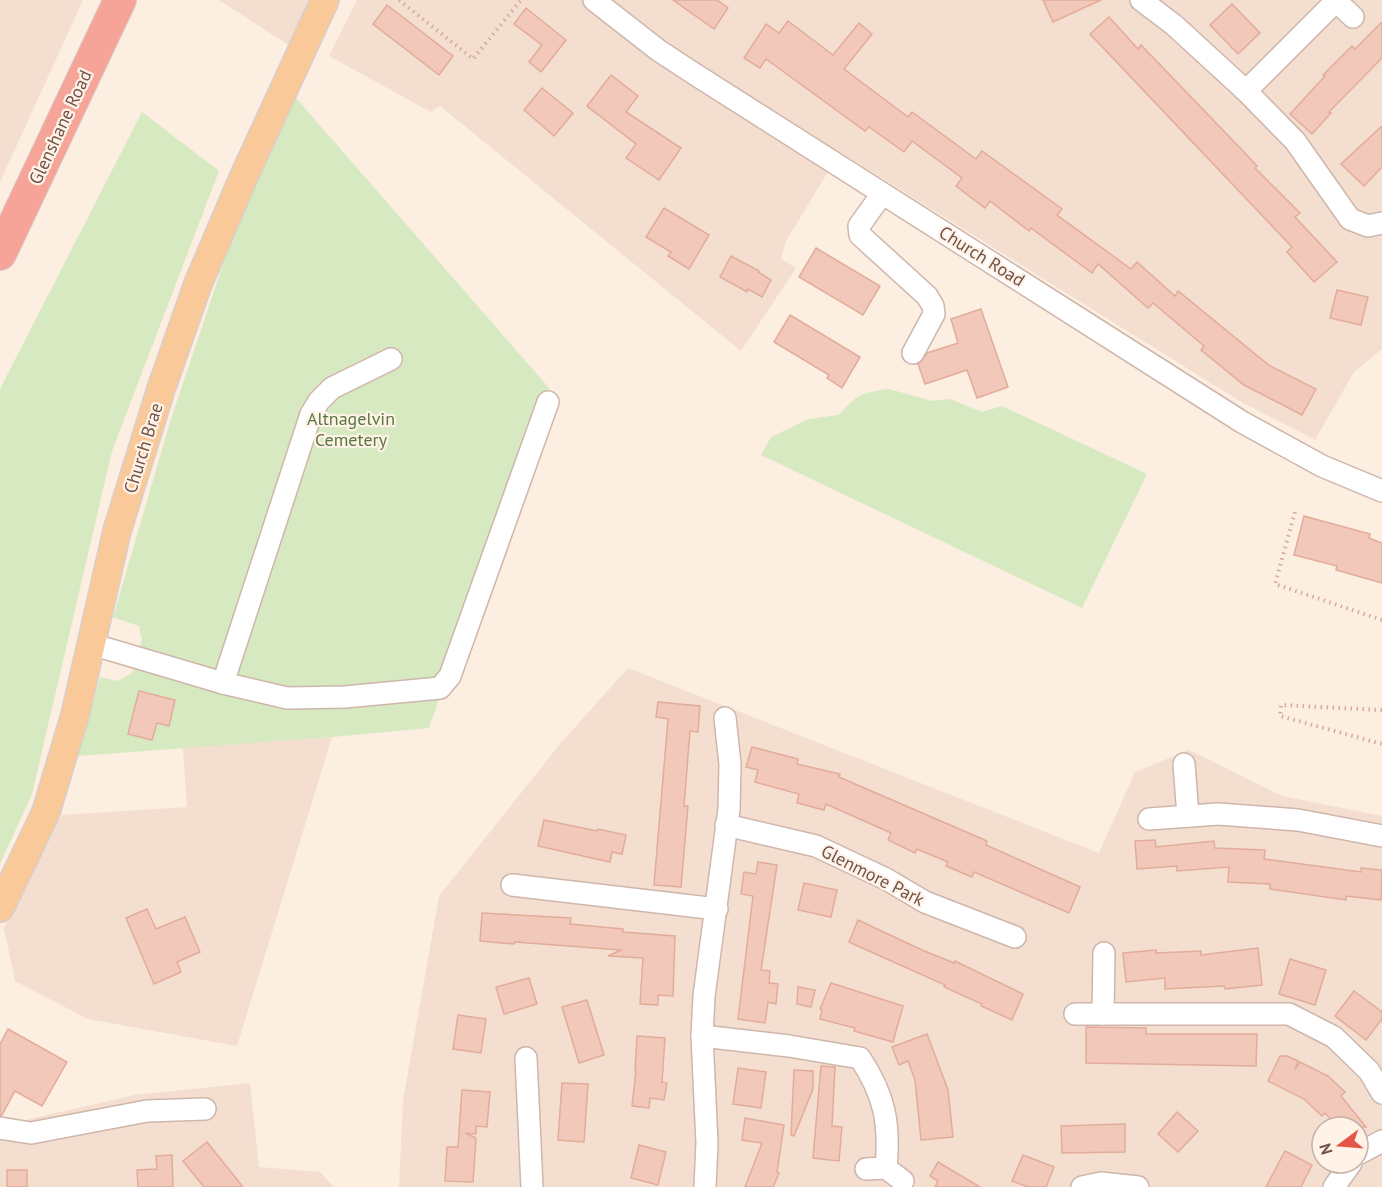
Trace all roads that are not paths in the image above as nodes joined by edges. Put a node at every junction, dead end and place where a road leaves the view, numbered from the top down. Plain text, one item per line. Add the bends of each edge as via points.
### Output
1 (120, 0) edge
2 (325, 0) edge
3 (594, 0) edge
4 (1141, 0) edge
5 (1336, 1) edge
6 (1353, 17) dead end
7 (1246, 91) junction
8 (882, 194) junction
9 (1375, 224) edge
10 (0, 254) edge
11 (913, 353) dead end
12 (391, 358) dead end
13 (548, 402) dead end
14 (1382, 491) edge
15 (91, 644) junction
16 (223, 683) junction
17 (724, 718) dead end
18 (1184, 764) dead end
19 (1188, 816) junction
20 (1149, 819) dead end
21 (726, 825) junction
22 (1382, 836) edge
23 (512, 885) dead end
24 (0, 908) edge
25 (717, 909) junction
26 (1015, 937) dead end
27 (1104, 952) dead end
28 (1075, 1014) dead end
29 (1103, 1014) junction
30 (702, 1036) junction
31 (526, 1058) dead end
32 (1382, 1093) edge
33 (206, 1109) dead end
34 (0, 1128) edge
35 (885, 1173) dead end
36 (532, 1187) edge
37 (705, 1187) edge
38 (1082, 1187) edge
39 (1138, 1187) edge

1 - 10 highway, Glenshane Road
2 - 15 main road, Church Brae via 198,284 117,531
3 - 8 street, Church Road via 658,50
4 - 7 street
5 - 6 street
5 - 7 street
7 - 9 street via 1295,141 1350,219
8 - 11 street via 859,226 860,235 933,306 934,314
8 - 14 street, Church Road via 1242,422 1322,466
12 - 16 street via 332,388 311,414
13 - 16 street via 450,676 440,688 286,698
15 - 16 street
15 - 24 main road, Church Brae via 46,812
17 - 21 street via 730,764
18 - 19 street
19 - 20 street
19 - 22 street via 1218,814 1298,820
21 - 25 street
21 - 26 street, Glenmore Park via 816,846 925,902
23 - 25 street
25 - 30 street
27 - 29 street
28 - 29 street
29 - 32 street via 1289,1014 1334,1037 1369,1071
30 - 35 street via 860,1058 875,1081 883,1105 888,1144
30 - 37 street
31 - 36 street
33 - 34 street via 147,1111 31,1133
38 - 39 street via 1101,1183

